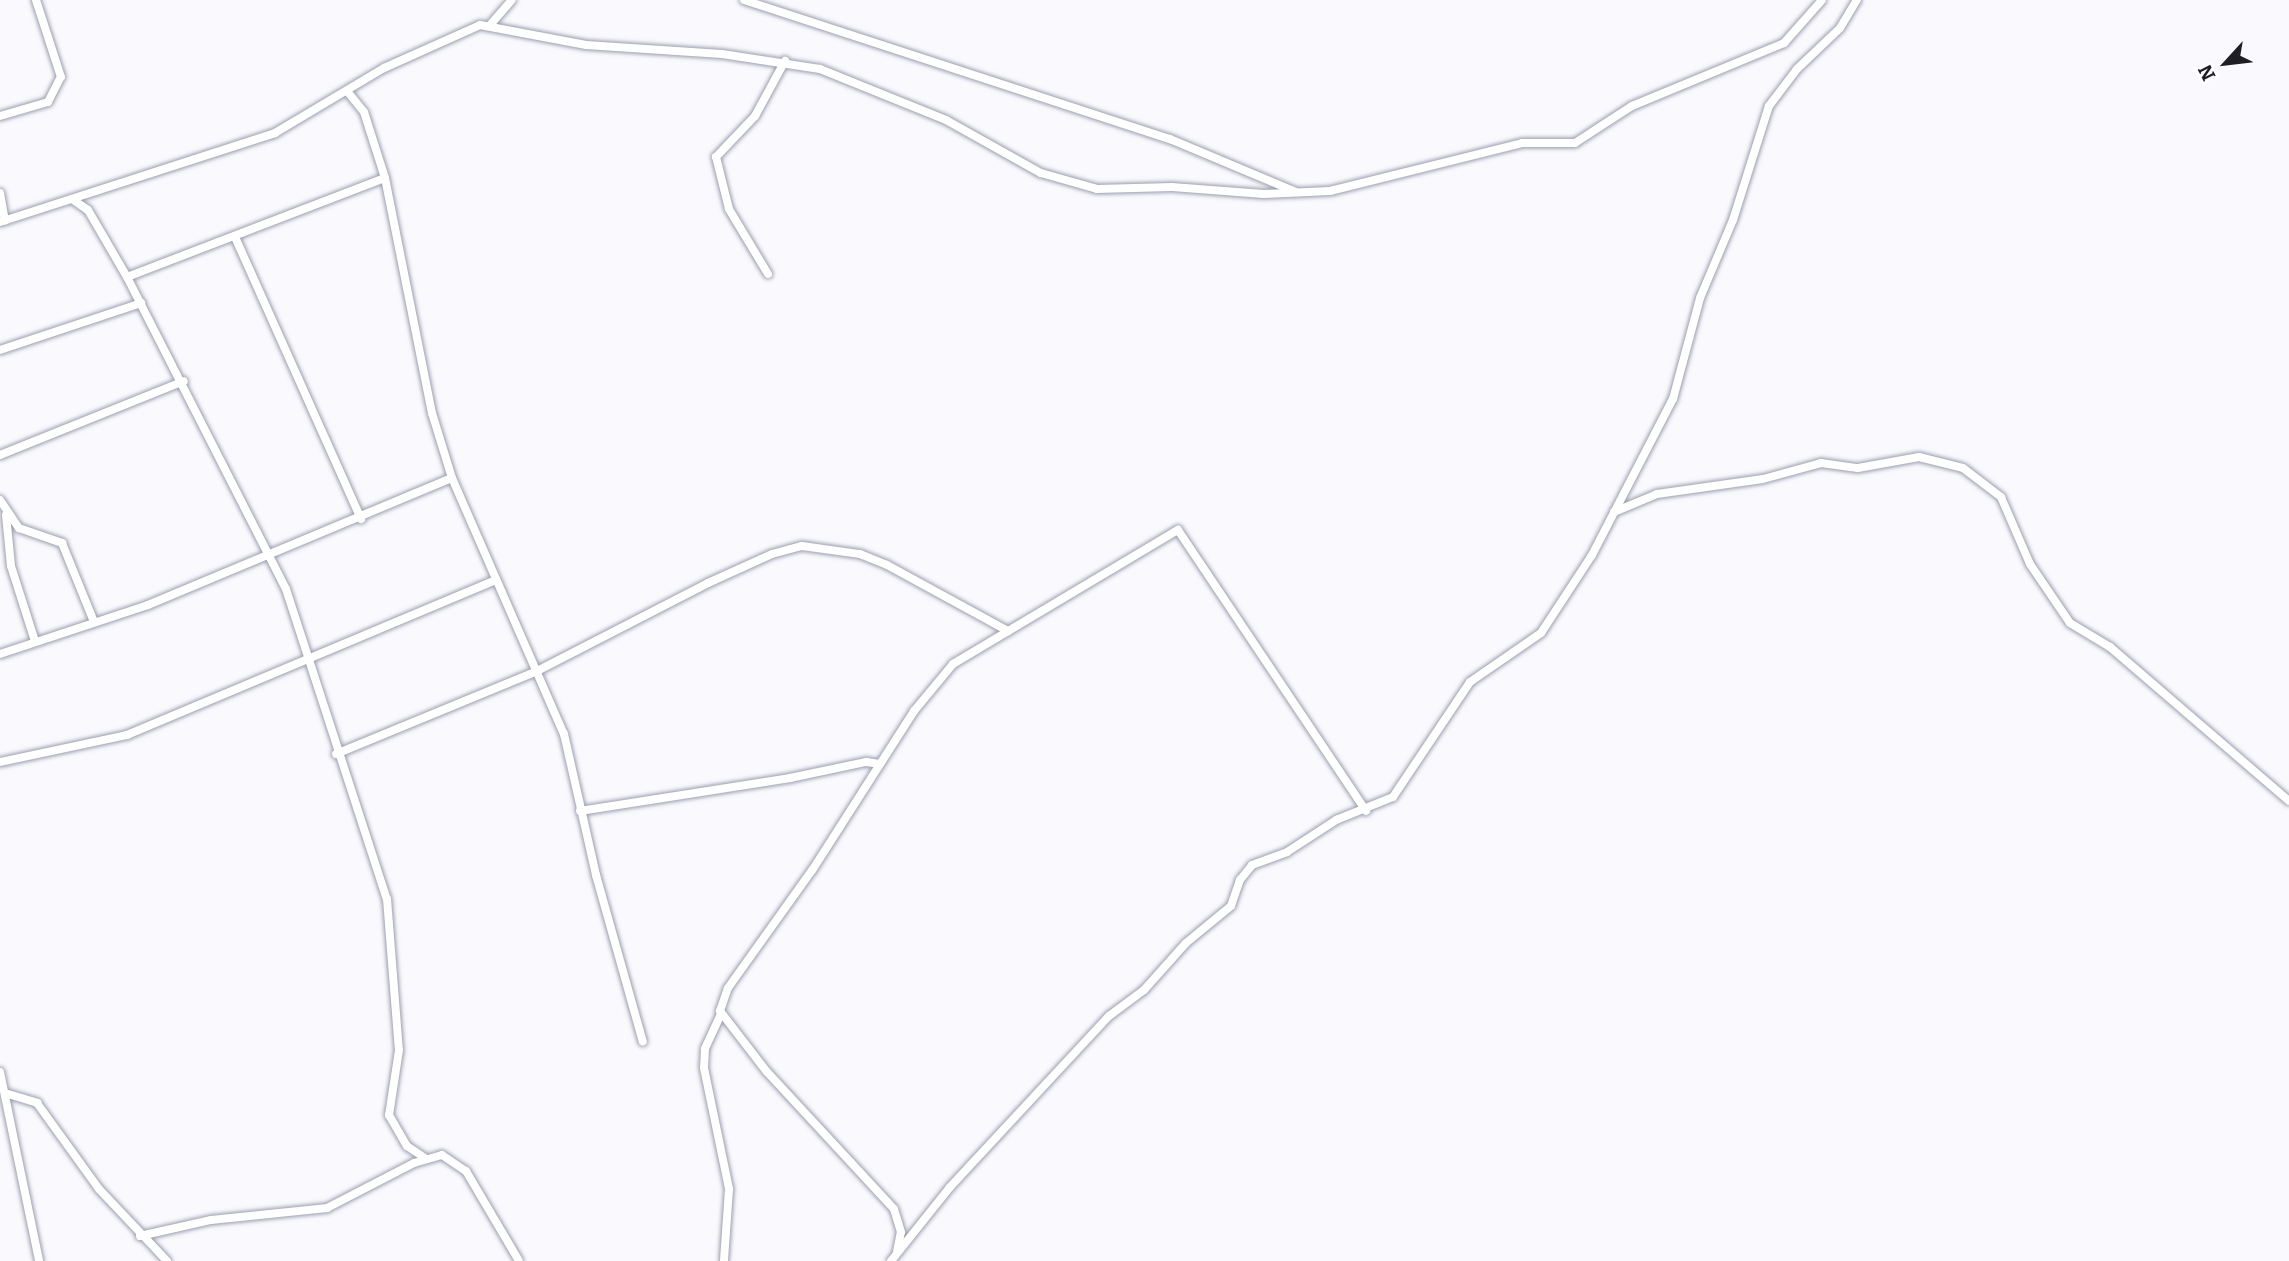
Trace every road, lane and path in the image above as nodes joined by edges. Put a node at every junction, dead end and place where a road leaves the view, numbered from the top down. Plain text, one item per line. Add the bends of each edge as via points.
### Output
1 (36, 0) edge
2 (512, 0) edge
3 (744, 0) edge
4 (1822, 0) edge
5 (1857, 0) edge
6 (491, 25) junction
7 (785, 61) junction
8 (347, 91) junction
9 (0, 116) edge
10 (385, 178) junction
11 (0, 193) edge
12 (1298, 193) junction
13 (72, 199) junction
14 (2, 221) edge
15 (235, 237) junction
16 (768, 274) dead end
17 (127, 277) junction
18 (141, 303) junction
19 (0, 350) edge
20 (184, 381) junction
21 (0, 455) edge
22 (452, 478) junction
23 (0, 500) edge
24 (1614, 512) junction
25 (6, 514) junction
26 (361, 519) junction
27 (271, 554) junction
28 (496, 580) junction
29 (94, 622) junction
30 (1008, 631) junction
31 (35, 641) junction
32 (0, 654) edge
33 (309, 659) junction
34 (537, 671) junction
35 (336, 754) junction
36 (0, 762) edge
37 (880, 764) junction
38 (2289, 801) edge
39 (580, 811) junction
40 (1366, 811) junction
41 (721, 1014) junction
42 (643, 1042) dead end
43 (0, 1072) edge
44 (5, 1093) junction
45 (425, 1158) junction
46 (141, 1236) junction
47 (894, 1258) edge
48 (40, 1261) edge
49 (167, 1261) edge
50 (519, 1261) edge
51 (724, 1261) edge

1 - 9 street via 61,77 48,102
2 - 6 street
3 - 12 street via 1170,139
4 - 12 street via 1784,43 1632,106 1575,143 1497,148 1403,176
5 - 24 street via 1840,27 1797,69 1769,106 1733,220 1700,298 1673,399
6 - 7 street via 614,48
6 - 8 street via 459,31
7 - 12 street via 853,80 946,120 1041,173 1078,185
7 - 16 street via 755,116 716,157 729,209
8 - 10 street via 364,112
8 - 13 street via 275,133
10 - 15 street
10 - 22 street via 432,414
11 - 14 street
13 - 14 street
13 - 17 street via 88,210
15 - 17 street
15 - 26 street
17 - 18 street
18 - 19 street
18 - 20 street
20 - 21 street
20 - 27 street via 221,463
22 - 26 street
22 - 28 street
23 - 25 street
24 - 38 street via 1657,494 1763,479 1821,464 1858,468 1919,457 1963,468 2001,497 2030,564 2070,623 2110,647
24 - 40 street via 1541,633 1524,649 1479,671 1405,784 1387,802
25 - 29 street via 29,534 62,543
25 - 31 street via 10,566
26 - 27 street
27 - 29 street
27 - 33 street
28 - 33 street
28 - 34 street
29 - 31 street
30 - 34 street via 878,561 828,547 802,547 772,554 708,583
30 - 37 street via 966,655 938,679
30 - 40 street via 1181,531
31 - 32 street
33 - 35 street
33 - 36 street via 127,735
34 - 35 street
34 - 39 street via 564,734
35 - 45 street via 371,843 388,910 399,1050 388,1115 407,1146
37 - 39 street via 866,762 790,779
37 - 41 street via 728,988
39 - 42 street
40 - 47 street via 1336,820 1287,852 1252,865 1240,880 1231,906 1186,943 1144,990 1109,1016 958,1178
41 - 47 street via 767,1072 894,1209 901,1232
41 - 51 street via 705,1049 704,1068 729,1189
43 - 44 street
44 - 46 street via 37,1103 99,1189
44 - 48 street
45 - 46 street via 327,1208 211,1220
45 - 50 street via 442,1155 466,1171
46 - 49 street

